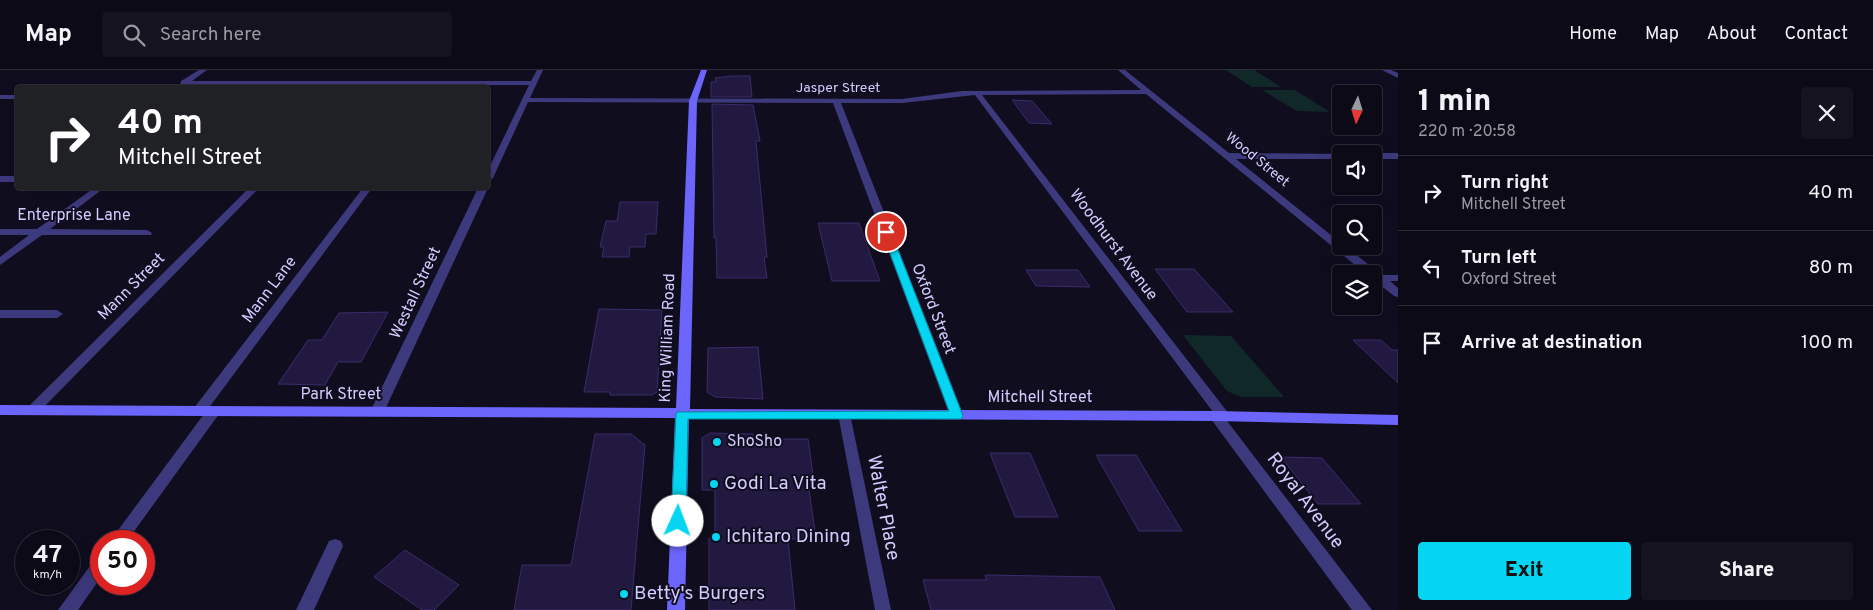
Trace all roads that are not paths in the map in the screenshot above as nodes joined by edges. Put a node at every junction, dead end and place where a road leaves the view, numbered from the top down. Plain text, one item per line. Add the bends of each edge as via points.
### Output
1 (204, 70) edge
2 (540, 70) edge
3 (704, 70) edge
4 (1120, 70) edge
5 (1385, 70) edge
6 (1398, 76) edge
7 (184, 83) junction
8 (534, 83) junction
9 (181, 85) edge
10 (1148, 92) junction
11 (977, 93) junction
12 (0, 97) edge
13 (15, 98) edge
14 (526, 100) junction
15 (693, 101) junction
16 (836, 101) junction
17 (1229, 156) junction
18 (1332, 156) edge
19 (1382, 156) edge
20 (1398, 156) edge
21 (490, 174) edge
22 (0, 179) edge
23 (15, 179) edge
24 (96, 190) edge
25 (252, 190) edge
26 (366, 190) edge
27 (482, 190) edge
28 (0, 232) edge
29 (39, 232) junction
30 (147, 233) dead end
31 (0, 262) edge
32 (1363, 265) edge
33 (1382, 276) edge
34 (1398, 278) edge
35 (1382, 281) edge
36 (1398, 294) edge
37 (0, 314) edge
38 (56, 314) dead end
39 (0, 410) edge
40 (33, 410) junction
41 (207, 411) junction
42 (378, 412) junction
43 (844, 414) junction
44 (682, 415) junction
45 (957, 416) junction
46 (1220, 417) junction
47 (1398, 420) edge
48 (126, 530) edge
49 (335, 546) dead end
50 (90, 579) edge
51 (67, 610) edge
52 (305, 610) edge
53 (676, 610) edge
54 (883, 610) edge
55 (1363, 610) edge

1 - 7 street
2 - 8 street
3 - 15 street, King William Road
4 - 10 street, Wood Street
5 - 6 street
7 - 8 street
7 - 9 street
8 - 14 street
10 - 11 street, Jasper Street
10 - 17 street, Wood Street
11 - 16 street, Jasper Street via 902,100
11 - 46 street, Woodhurst Avenue
12 - 13 street
14 - 15 street, Jasper Street
14 - 21 street
15 - 16 street, Jasper Street
15 - 44 street, King William Road
16 - 45 street, Oxford Street
17 - 18 street
17 - 32 street, Wood Street
19 - 20 street
22 - 23 street
24 - 29 street
25 - 40 street, Mann Street
26 - 41 street, Mann Lane
27 - 42 street, Westall Street
28 - 29 street, Enterprise Lane
29 - 30 street, Enterprise Lane
29 - 31 street
33 - 34 street
35 - 36 street, Wood Street
37 - 38 street
39 - 40 street, Park Street
40 - 41 street, Park Street
41 - 42 street, Park Street
41 - 48 street, Mann Lane
42 - 44 street, Park Street
43 - 44 street, Mitchell Street
43 - 45 street, Mitchell Street
43 - 54 lane, Walter Place
44 - 53 street, King William Road
45 - 46 street, Mitchell Street
46 - 47 street, Mitchell Street
46 - 55 street, Royal Avenue
49 - 52 street
50 - 51 street

